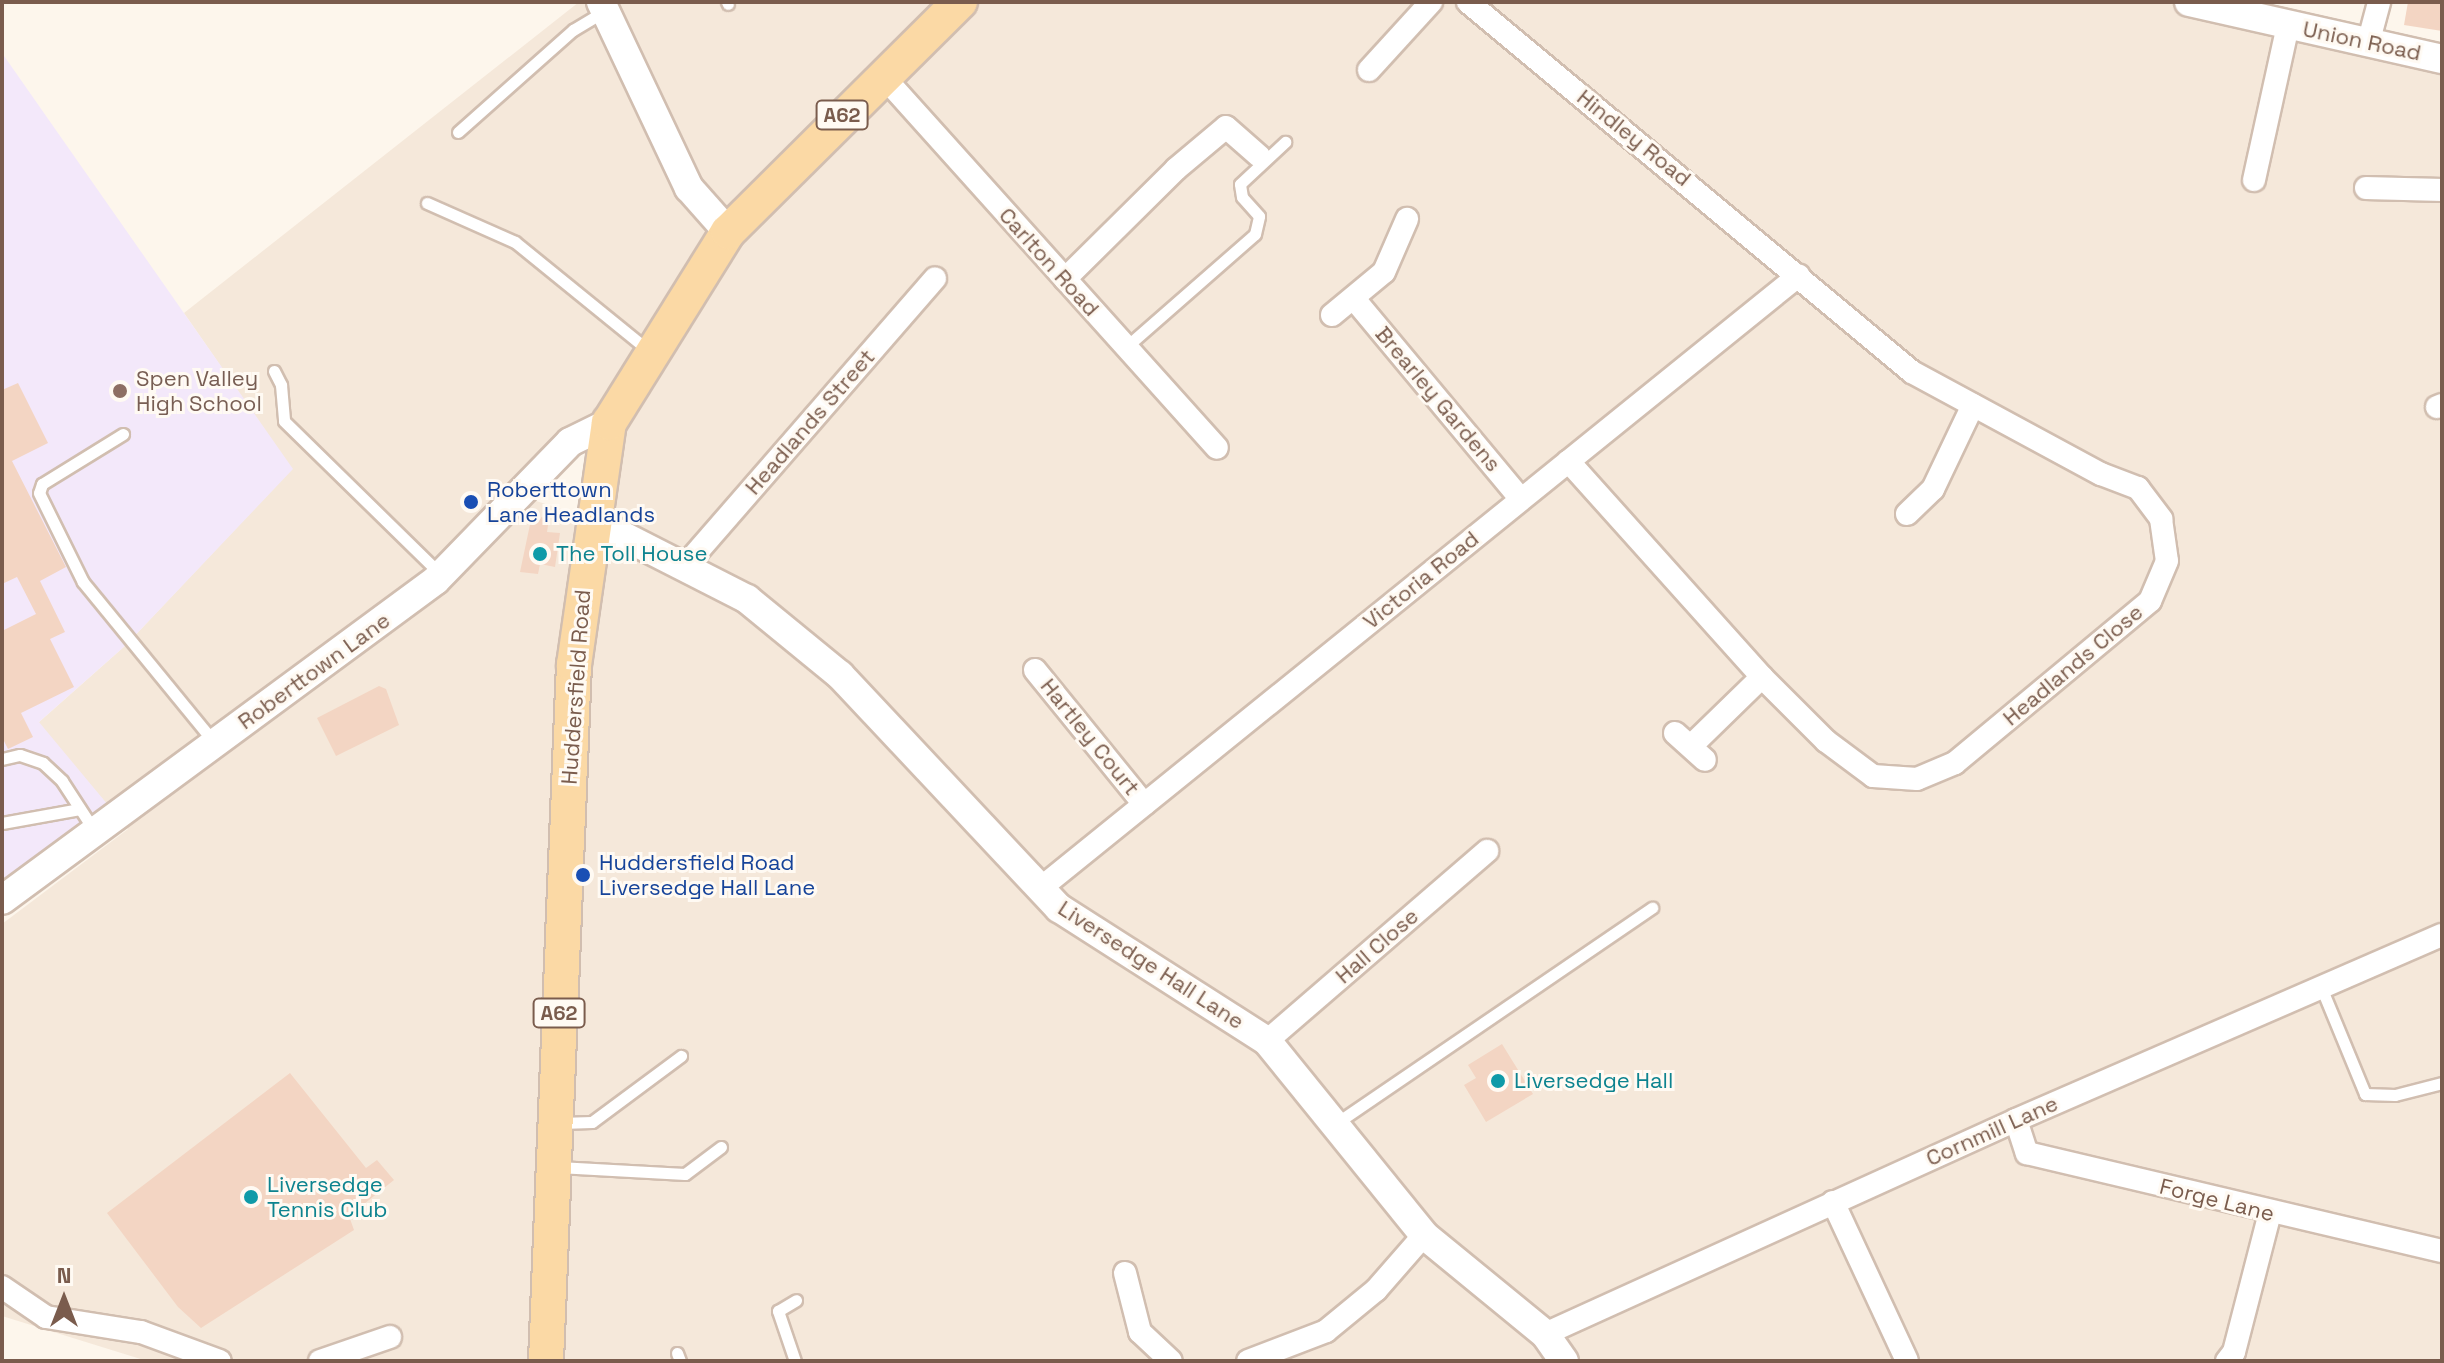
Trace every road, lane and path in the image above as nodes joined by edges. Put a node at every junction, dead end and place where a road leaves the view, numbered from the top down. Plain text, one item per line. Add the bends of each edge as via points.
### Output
1 (960, 2) edge
2 (1431, 2) edge
3 (1468, 2) edge
4 (2189, 2) edge
5 (2379, 2) edge
6 (603, 6) edge
7 (2288, 25) junction
8 (2369, 40) junction
9 (2442, 59) edge
10 (1369, 70) dead end
11 (882, 75) junction
12 (458, 132) dead end
13 (1285, 142) dead end
14 (1259, 156) dead end
15 (2254, 180) dead end
16 (2366, 188) dead end
17 (2442, 190) edge
18 (427, 203) dead end
19 (1407, 219) dead end
20 (728, 232) junction
21 (1799, 275) junction
22 (935, 278) dead end
23 (1065, 279) junction
24 (1355, 300) junction
25 (1332, 315) dead end
26 (1126, 347) junction
27 (653, 354) junction
28 (274, 371) dead end
29 (1973, 405) junction
30 (609, 423) junction
31 (123, 434) dead end
32 (1217, 448) dead end
33 (1568, 461) junction
34 (1521, 499) junction
35 (1907, 514) dead end
36 (592, 520) junction
37 (685, 566) junction
38 (441, 575) junction
39 (1035, 670) dead end
40 (1762, 677) junction
41 (215, 744) junction
42 (1690, 746) dead end
43 (2, 759) edge
44 (1144, 804) junction
45 (88, 820) junction
46 (2, 823) edge
47 (1487, 851) dead end
48 (1042, 887) junction
49 (2, 900) edge
50 (1652, 908) dead end
51 (2442, 935) edge
52 (2321, 987) junction
53 (1267, 1041) junction
54 (681, 1056) dead end
55 (2442, 1083) edge
56 (2016, 1120) junction
57 (555, 1123) junction
58 (1334, 1124) junction
59 (721, 1147) dead end
60 (554, 1167) junction
61 (1833, 1202) junction
62 (2270, 1213) junction
63 (1424, 1235) junction
64 (2442, 1251) edge
65 (1125, 1273) dead end
66 (2, 1287) edge
67 (796, 1300) dead end
68 (1545, 1334) junction
69 (390, 1337) dead end
70 (220, 1361) edge
71 (320, 1361) edge
72 (546, 1361) edge
73 (795, 1361) edge
74 (1171, 1361) edge
75 (1248, 1361) edge
76 (1564, 1361) edge
77 (1907, 1361) edge
78 (2227, 1361) edge

1 - 11 main road, Huddersfield Road / A62
2 - 10 street
3 - 21 street, Hindley Road
4 - 7 street, Union Road
5 - 8 street
6 - 12 lane
6 - 20 street via 689,188
7 - 8 street, Union Road
7 - 15 street
8 - 9 street, Union Road
11 - 20 main road, Huddersfield Road / A62
11 - 23 street, Carlton Road
13 - 26 lane via 1240,184 1242,197 1259,216 1255,234
14 - 23 street via 1226,127
16 - 17 street
18 - 27 lane via 515,242
19 - 24 street via 1384,272
20 - 27 main road, Huddersfield Road / A62
21 - 29 street, Headlands Close via 1912,372
21 - 33 street, Victoria Road
22 - 37 street, Headlands Street
23 - 26 street, Carlton Road
24 - 25 street
24 - 34 street, Brearley Gardens
26 - 32 street, Carlton Road
27 - 30 main road, Huddersfield Road / A62
28 - 38 lane via 281,385 284,421
29 - 35 street via 1933,489
29 - 40 street, Headlands Close via 2138,488 2161,519 2167,561 2150,601 1955,763 1917,779 1873,776 1826,741
30 - 36 main road, Huddersfield Road / A62
30 - 38 street, Roberttown Lane via 570,442
31 - 41 lane via 42,484 39,493 83,582
33 - 34 street, Victoria Road
33 - 40 street, Headlands Close
34 - 44 street, Victoria Road
36 - 37 street, Liversedge Hall Lane
36 - 57 main road, Huddersfield Road / A62 via 574,665
37 - 48 street, Liversedge Hall Lane via 747,599 840,675
38 - 41 street, Roberttown Lane
39 - 44 street, Hartley Court
40 - 42 street
41 - 45 street, Roberttown Lane
43 - 45 lane via 20,755 43,763
44 - 48 street, Victoria Road
45 - 46 lane
45 - 49 street, Roberttown Lane
47 - 53 street, Hall Close
48 - 53 street, Liversedge Hall Lane via 1059,908
50 - 58 lane
51 - 52 street, Cornmill Lane
52 - 55 lane via 2365,1094 2395,1095
52 - 56 street, Cornmill Lane
53 - 58 street, Liversedge Hall Lane
54 - 57 lane via 592,1122
56 - 61 street, Cornmill Lane
56 - 62 street, Forge Lane via 2027,1153
57 - 60 main road, Huddersfield Road / A62
58 - 63 street, Liversedge Hall Lane
59 - 60 lane via 685,1174
60 - 72 main road, Huddersfield Road / A62
61 - 68 street, Cornmill Lane
61 - 77 street
62 - 64 street, Forge Lane
62 - 78 street via 2234,1352
63 - 68 street, Liversedge Hall Lane
63 - 75 street via 1376,1290 1326,1331
65 - 74 street via 1140,1332
66 - 70 street via 46,1317 141,1332
67 - 73 lane via 778,1311
68 - 76 street, Liversedge Hall Lane
69 - 71 street

